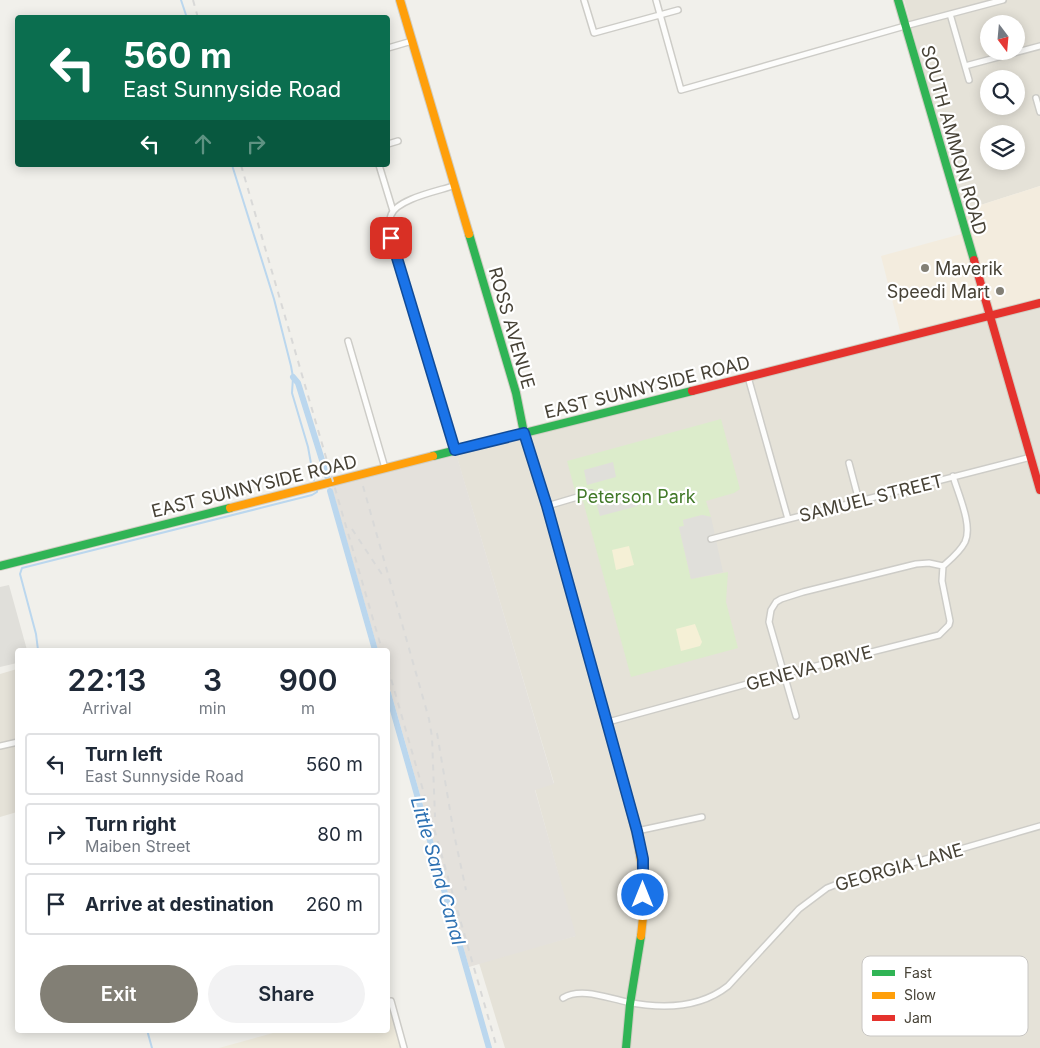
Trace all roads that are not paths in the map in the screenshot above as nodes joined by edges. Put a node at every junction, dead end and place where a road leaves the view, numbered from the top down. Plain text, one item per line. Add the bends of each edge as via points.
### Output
1 (400, 0) edge
2 (584, 0) edge
3 (656, 0) edge
4 (898, 0) edge
5 (1003, 0) edge
6 (678, 10) dead end
7 (950, 14) junction
8 (660, 15) junction
9 (905, 26) junction
10 (412, 41) junction
11 (1040, 46) edge
12 (390, 47) edge
13 (965, 66) junction
14 (969, 80) dead end
15 (1036, 98) dead end
16 (1040, 112) edge
17 (398, 141) dead end
18 (390, 143) edge
19 (380, 167) edge
20 (453, 186) junction
21 (393, 211) junction
22 (1040, 303) edge
23 (992, 317) junction
24 (348, 341) dead end
25 (748, 377) junction
26 (524, 433) junction
27 (455, 450) junction
28 (1031, 457) junction
29 (849, 462) dead end
30 (385, 468) junction
31 (953, 476) junction
32 (1040, 490) edge
33 (591, 493) dead end
34 (859, 501) junction
35 (547, 506) junction
36 (788, 519) junction
37 (711, 538) dead end
38 (0, 566) edge
39 (943, 566) junction
40 (784, 674) junction
41 (796, 716) dead end
42 (608, 722) junction
43 (15, 743) edge
44 (0, 746) edge
45 (702, 817) dead end
46 (1040, 826) edge
47 (637, 831) junction
48 (563, 998) dead end
49 (390, 1001) dead end
50 (629, 1002) junction
51 (404, 1048) edge
52 (626, 1048) edge

1 - 10 street, ROSS AVENUE
2 - 8 street via 594,33
3 - 8 street
4 - 9 street, SOUTH AMMON ROAD
5 - 7 street
6 - 8 street
7 - 9 street
7 - 13 street
8 - 9 street via 681,90
9 - 23 street, SOUTH AMMON ROAD
10 - 12 street
10 - 20 street, ROSS AVENUE
11 - 13 street
13 - 14 street
15 - 16 street
17 - 18 street
19 - 21 street
20 - 21 street via 403,202
20 - 26 street, ROSS AVENUE via 516,393
21 - 27 street via 391,238
22 - 23 street, EAST SUNNYSIDE ROAD
23 - 25 street, EAST SUNNYSIDE ROAD
23 - 28 street, SOUTH AMMON ROAD
24 - 30 street
25 - 26 street, EAST SUNNYSIDE ROAD
25 - 36 street
26 - 27 street, EAST SUNNYSIDE ROAD
26 - 35 street, ROSS AVENUE
27 - 30 street, EAST SUNNYSIDE ROAD
28 - 31 street, SAMUEL STREET
28 - 32 street, SOUTH AMMON ROAD
29 - 34 street
30 - 38 street, EAST SUNNYSIDE ROAD
31 - 34 street, SAMUEL STREET
31 - 39 street via 968,528 965,542
33 - 35 street
34 - 36 street, SAMUEL STREET
35 - 42 street, ROSS AVENUE
36 - 37 street, SAMUEL STREET
39 - 40 street, GENEVA DRIVE via 942,582 950,620 939,635
39 - 40 street via 916,564 776,602 769,622
40 - 41 street
40 - 42 street, GENEVA DRIVE
42 - 47 street, ROSS AVENUE
43 - 44 street
45 - 47 street
46 - 50 street, GEORGIA LANE via 826,888 794,914 728,986 707,999 676,1006
47 - 50 street, ROSS AVENUE via 643,859 642,928
48 - 50 street, GEORGIA LANE via 581,993
49 - 51 street
50 - 52 street, ROSS AVENUE

